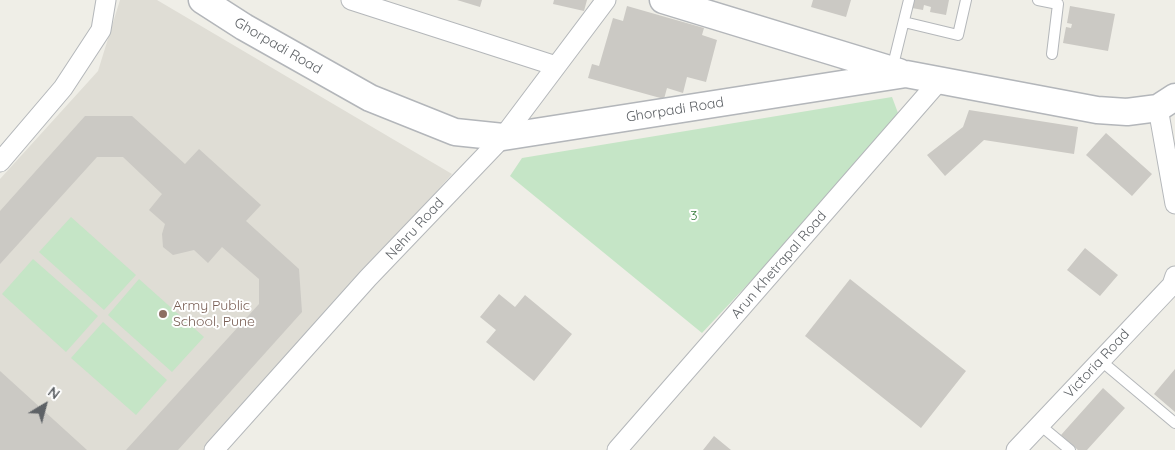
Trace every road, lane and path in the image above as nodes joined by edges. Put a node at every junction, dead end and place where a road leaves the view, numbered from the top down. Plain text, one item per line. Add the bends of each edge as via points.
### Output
1 (106, 0) edge
2 (202, 0) edge
3 (351, 0) edge
4 (606, 0) edge
5 (663, 0) edge
6 (909, 0) edge
7 (966, 0) edge
8 (1038, 0) edge
9 (904, 22) junction
10 (1052, 54) dead end
11 (556, 66) junction
12 (899, 72) junction
13 (940, 80) junction
14 (1167, 103) edge
15 (503, 137) junction
16 (0, 162) edge
17 (1175, 204) edge
18 (1175, 276) edge
19 (1100, 360) junction
20 (1175, 423) edge
21 (1040, 425) junction
22 (214, 450) edge
23 (617, 450) edge
24 (1016, 450) edge
25 (1070, 450) edge

1 - 16 street via 101,30 63,88
2 - 15 main road, Ghorpadi Road via 370,98 456,132
3 - 11 street
4 - 11 street, Nehru Road
5 - 12 main road
6 - 9 lane
7 - 9 lane via 958,35
8 - 10 lane via 1058,4
9 - 12 lane
11 - 15 street, Nehru Road
12 - 13 main road, Ghorpadi Road
12 - 15 main road, Ghorpadi Road
13 - 14 main road, Ghorpadi Road via 1097,110 1127,112
13 - 23 street, Arun Khetrapal Road
14 - 17 street
15 - 22 street, Nehru Road via 368,278
18 - 19 street, Victoria Road via 1172,285
19 - 20 lane
19 - 21 street, Victoria Road
21 - 24 street, Victoria Road
21 - 25 lane

